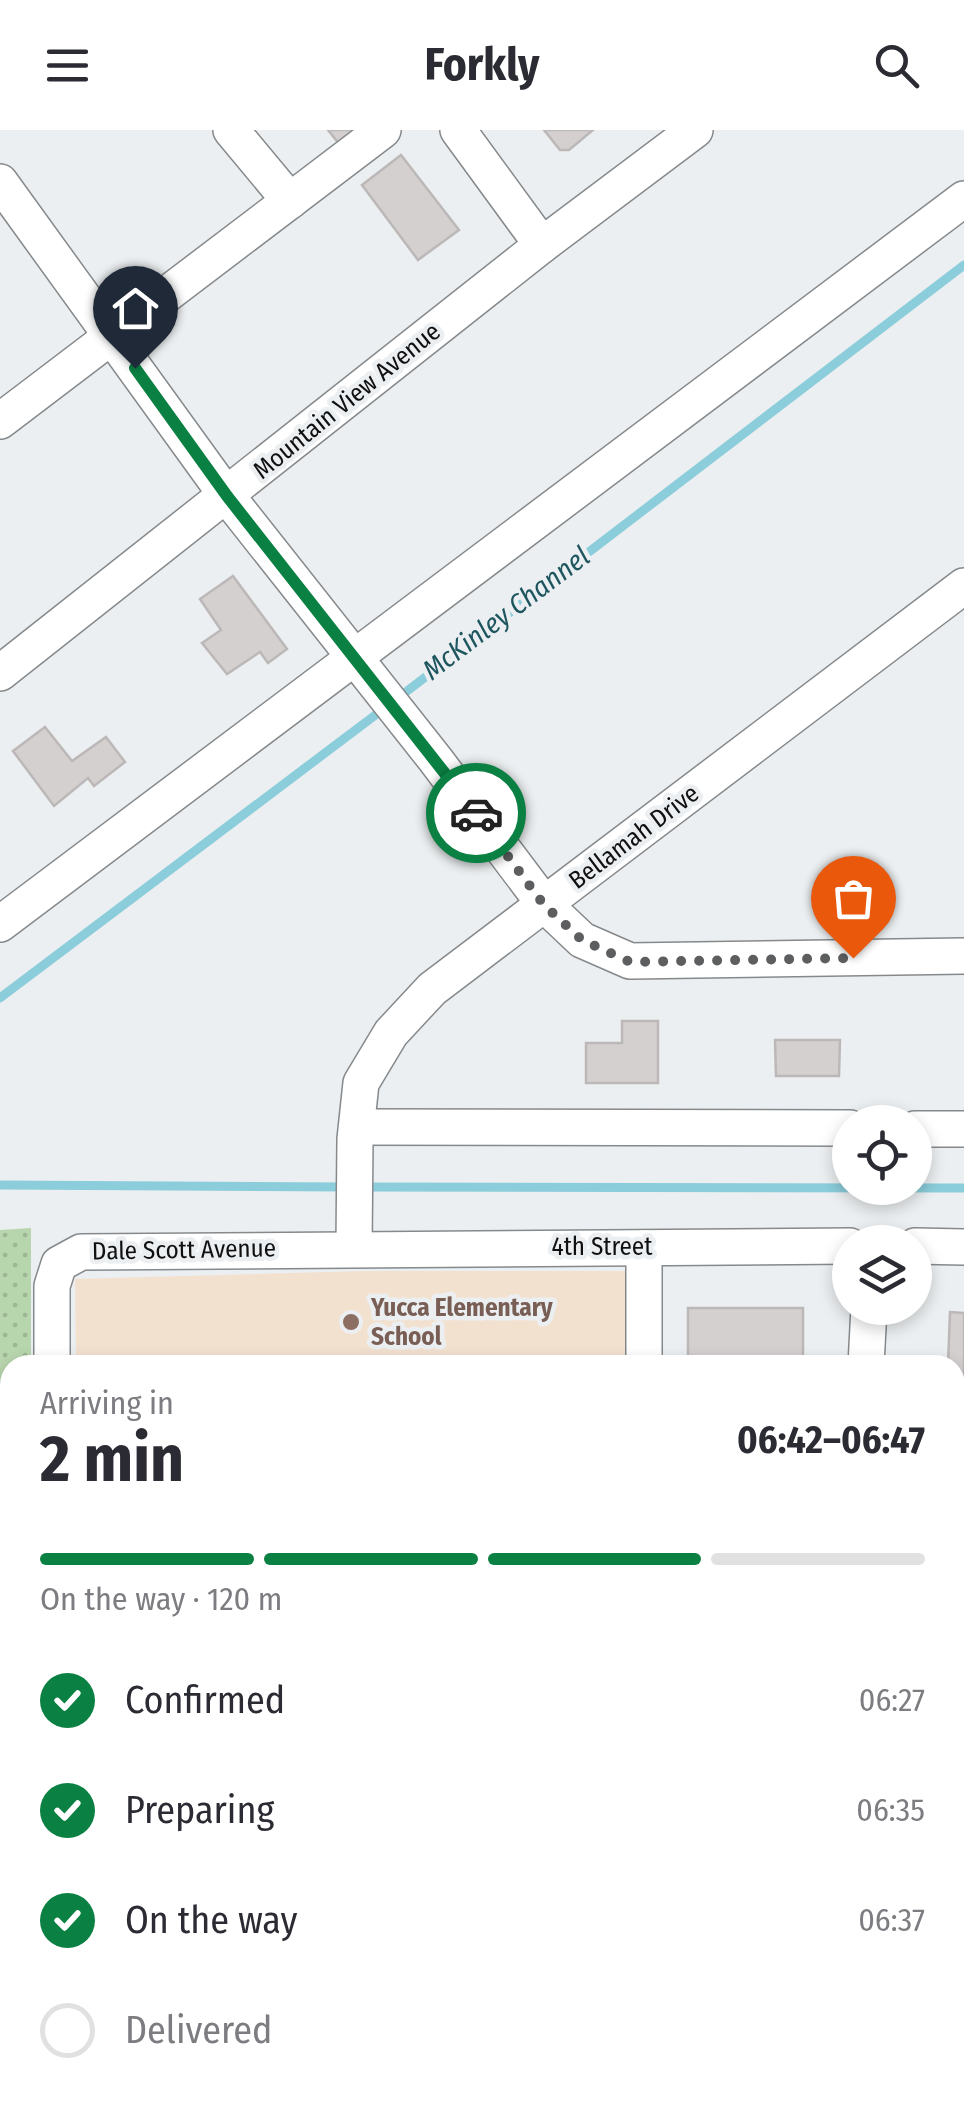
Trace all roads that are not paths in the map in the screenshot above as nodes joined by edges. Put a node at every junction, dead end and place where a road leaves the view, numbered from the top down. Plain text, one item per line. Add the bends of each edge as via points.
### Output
1 (231, 130) edge
2 (383, 130) edge
3 (458, 130) edge
4 (695, 130) edge
5 (0, 182) edge
6 (964, 199) edge
7 (290, 200) junction
8 (542, 245) junction
9 (112, 336) junction
10 (0, 420) edge
11 (227, 496) junction
12 (964, 586) edge
13 (354, 657) junction
14 (0, 673) edge
15 (544, 905) junction
16 (0, 924) edge
17 (964, 956) edge
18 (832, 1128) edge
19 (932, 1129) edge
20 (964, 1129) edge
21 (356, 1132) junction
22 (832, 1246) edge
23 (932, 1246) edge
24 (964, 1246) edge
25 (354, 1247) junction
26 (644, 1248) junction
27 (869, 1325) edge
28 (52, 1355) edge
29 (644, 1355) edge
30 (867, 1355) edge

1 - 7 street
2 - 7 street
3 - 8 street
4 - 8 street, Mountain View Avenue
5 - 9 street
6 - 13 street
7 - 9 street
8 - 11 street, Mountain View Avenue
9 - 10 street
9 - 11 street
11 - 13 street
11 - 14 street, Mountain View Avenue
12 - 15 street, Bellamah Drive
13 - 15 street
13 - 16 street
15 - 17 street via 582,940 630,962
15 - 21 street, Bellamah Drive via 432,988 391,1033 361,1084
18 - 21 street
19 - 20 street
21 - 25 street, Bellamah Drive
22 - 26 street, 4th Street
23 - 24 street
25 - 26 street, 4th Street
25 - 28 street, Dale Scott Avenue via 81,1252 59,1264 52,1286
26 - 29 street
27 - 30 street

